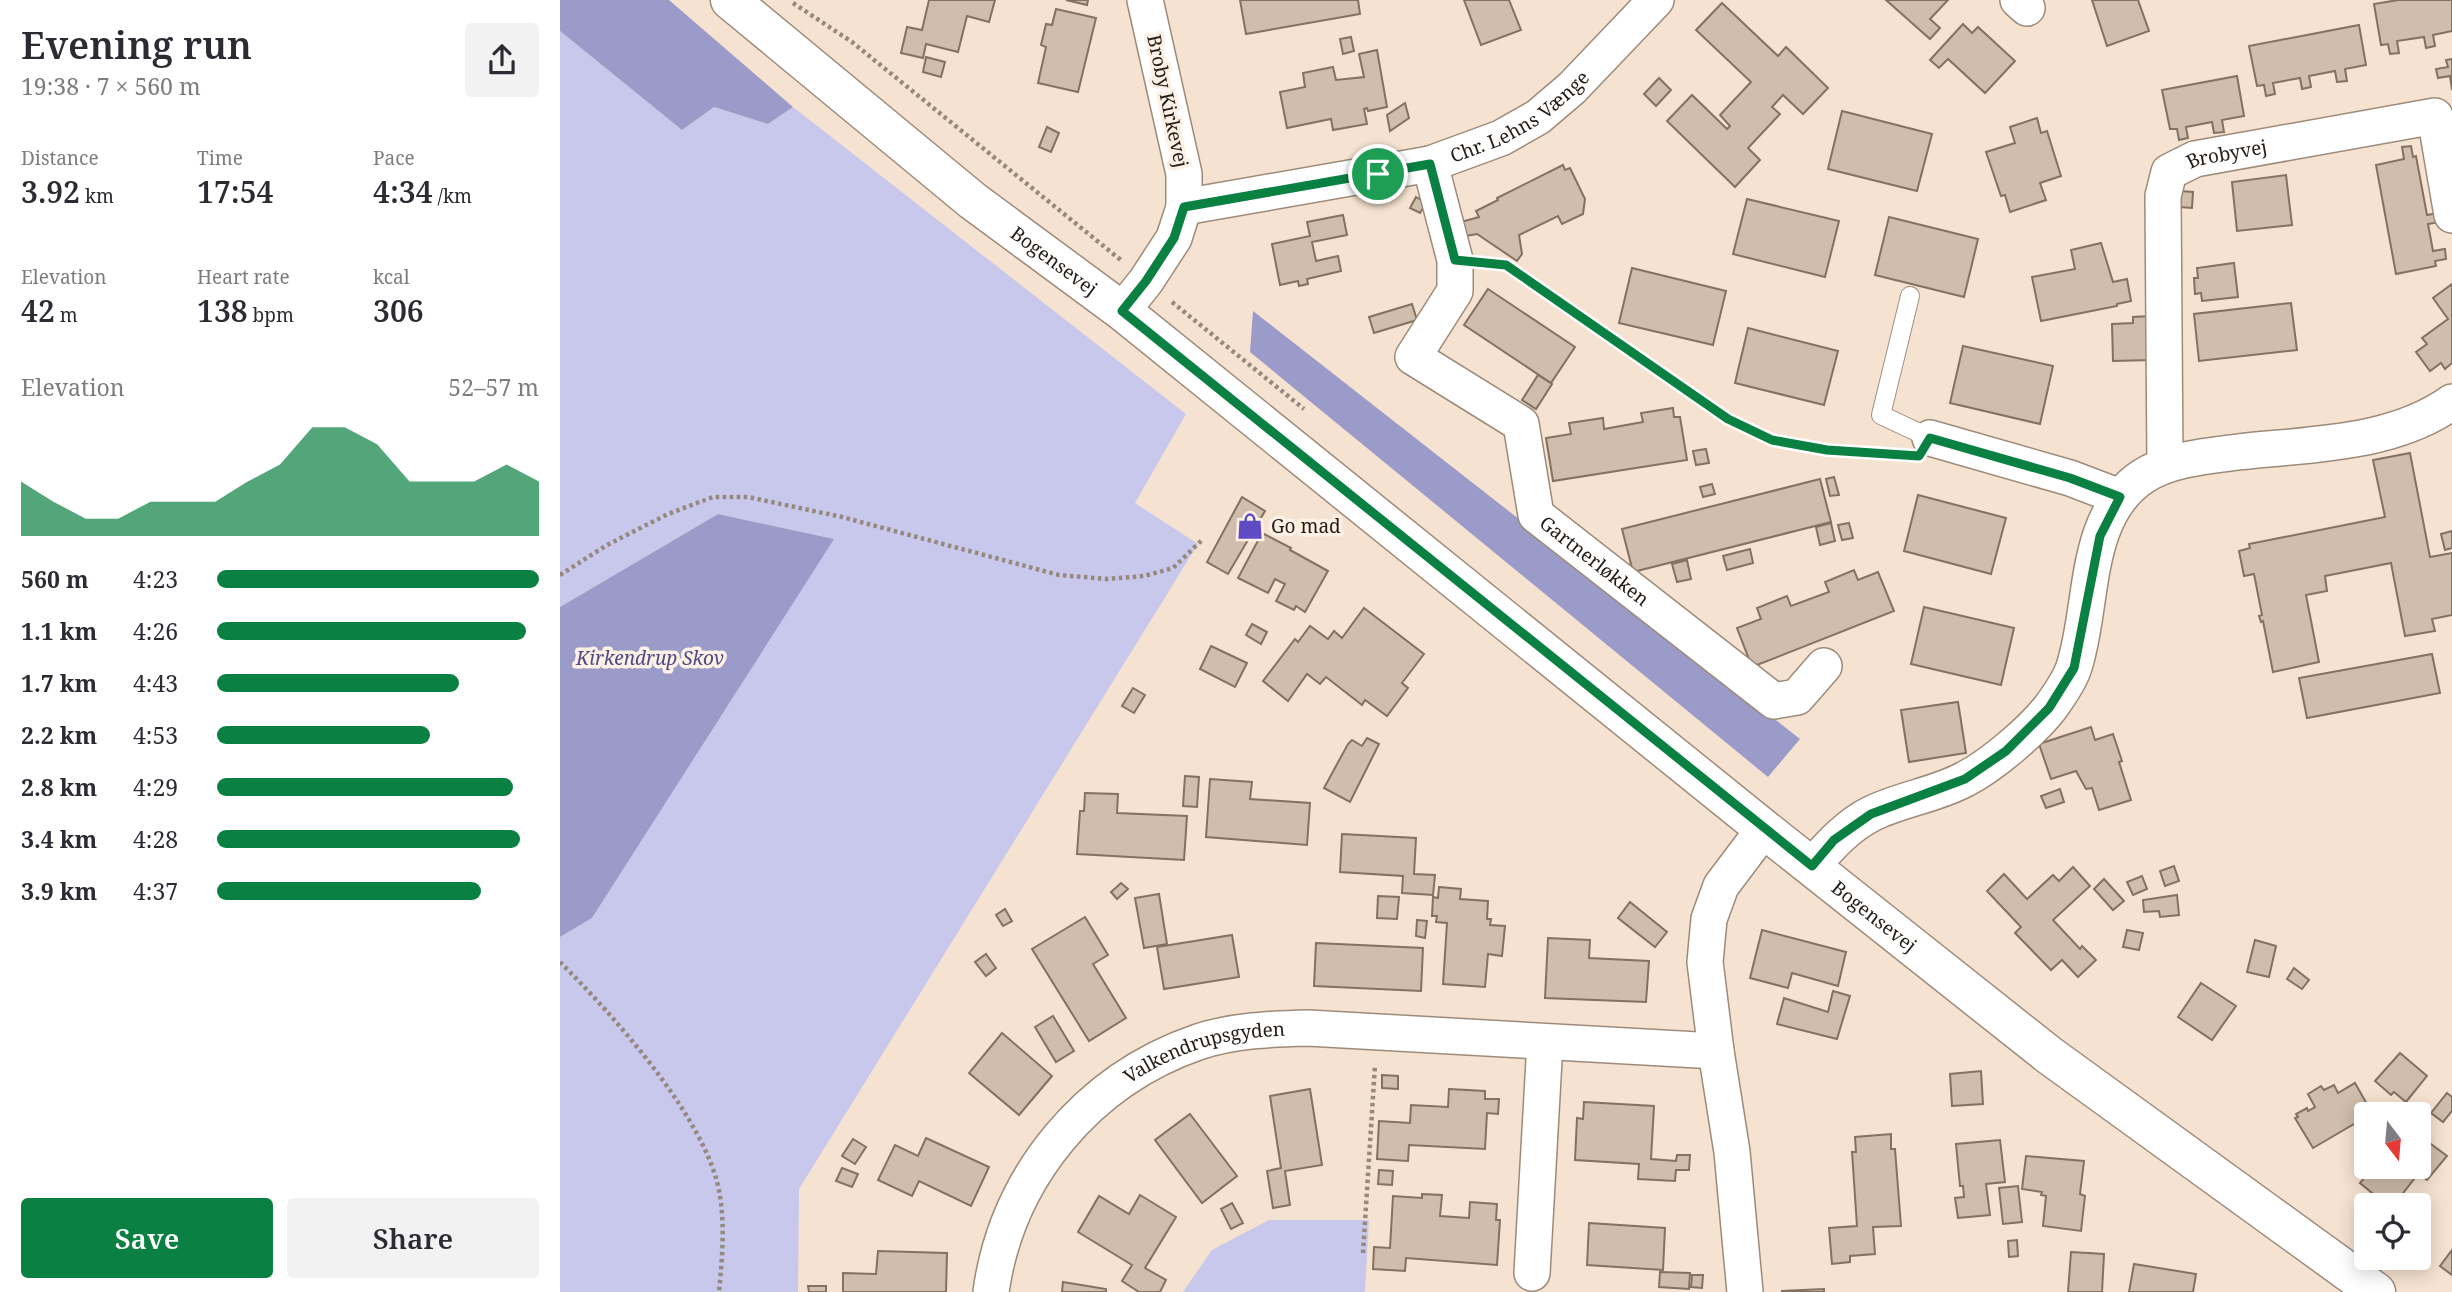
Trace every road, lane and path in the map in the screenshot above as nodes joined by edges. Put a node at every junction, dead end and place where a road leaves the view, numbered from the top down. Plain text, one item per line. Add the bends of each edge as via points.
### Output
1 (730, 0) edge
2 (1145, 0) edge
3 (1656, 0) edge
4 (1430, 164) junction
5 (1184, 207) junction
6 (2452, 215) edge
7 (1455, 260) junction
8 (1910, 296) dead end
9 (1122, 311) junction
10 (2448, 414) edge
11 (1930, 438) junction
12 (2165, 465) junction
13 (2120, 497) junction
14 (1203, 539) dead end
15 (560, 575) edge
16 (1824, 666) dead end
17 (1764, 829) junction
18 (1812, 866) junction
19 (560, 962) edge
20 (1377, 1032) junction
21 (1545, 1042) junction
22 (1716, 1051) junction
23 (1363, 1252) dead end
24 (1532, 1273) dead end
25 (719, 1292) edge
26 (991, 1292) edge
27 (1745, 1292) edge
28 (2376, 1292) edge

1 - 9 main road, Bogensevej via 973,201
2 - 5 street, Broby Kirkevej via 1184,174
3 - 4 street, Chr. Lehns Vænge via 1538,117 1501,138
4 - 5 street, Chr. Lehns Vænge
4 - 7 street, Gartnerløkken
5 - 9 street, Broby Kirkevej via 1174,238
6 - 12 street, Brobyvej via 2435,116 2195,159 2169,172 2163,196
7 - 11 path via 1506,265 1728,419 1772,440 1827,450 1919,456
7 - 16 street, Gartnerløkken via 1455,291 1413,357 1521,424 1536,515 1774,701 1797,697
8 - 11 lane via 1881,415
9 - 17 main road, Bogensevej
10 - 12 street via 2355,439
11 - 13 street
12 - 13 street
13 - 18 street via 2100,536 2074,668 2049,708 2006,751 1965,779 1871,814 1834,840
14 - 15 path via 1174,568 1144,576 1059,575 842,517 748,497 713,497 656,520
17 - 18 main road, Bogensevej
17 - 22 street via 1721,886 1709,919 1705,962
18 - 28 main road, Bogensevej via 2049,1055
19 - 25 path via 604,1006 704,1144 720,1195 723,1249
20 - 21 street, Valkendrupsgyden
20 - 23 path
20 - 26 street, Valkendrupsgyden via 1251,1030 1199,1042 1152,1061 1113,1086 1076,1118 1035,1167 1006,1231
21 - 22 street, Valkendrupsgyden
21 - 24 street
22 - 27 street via 1732,1152

